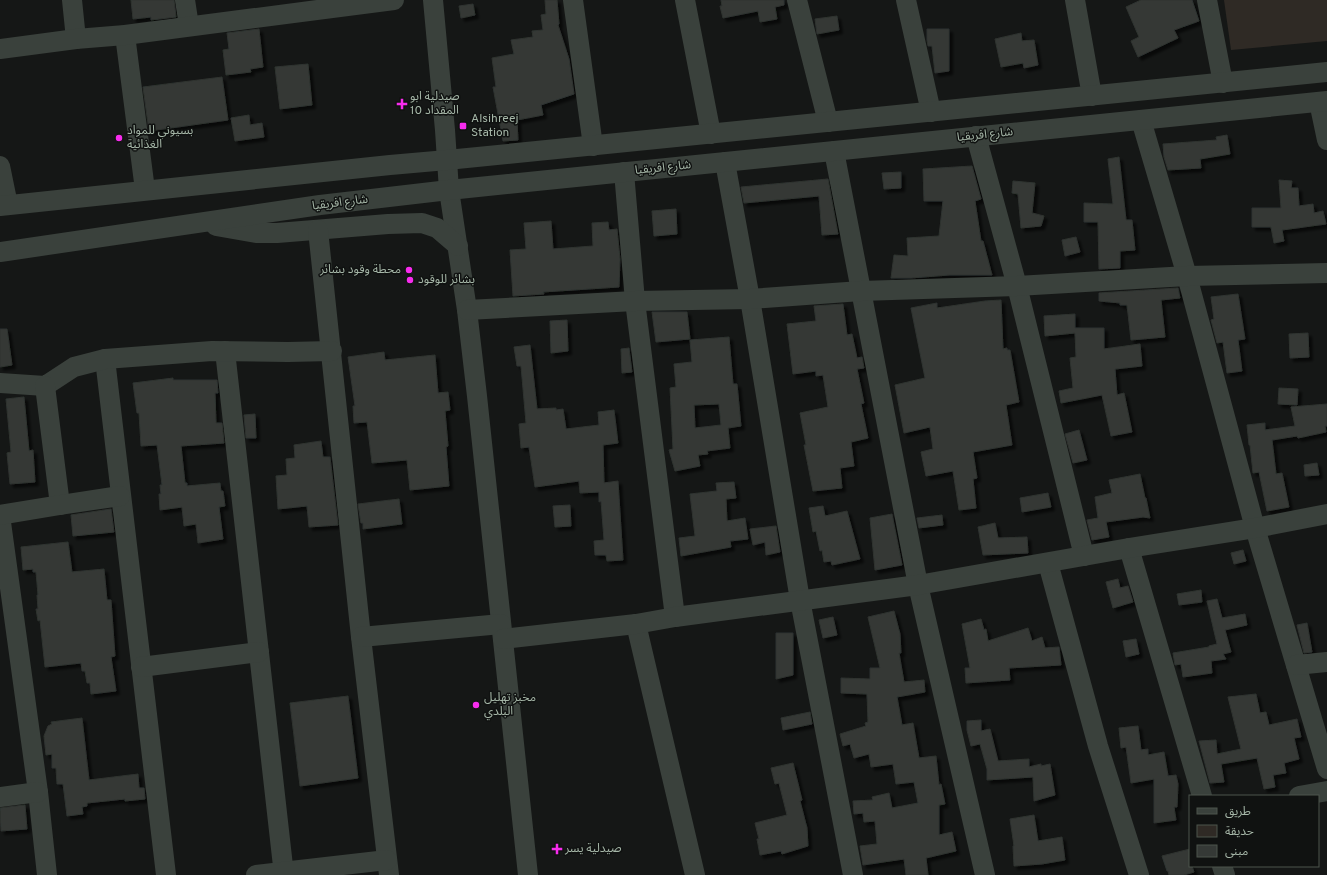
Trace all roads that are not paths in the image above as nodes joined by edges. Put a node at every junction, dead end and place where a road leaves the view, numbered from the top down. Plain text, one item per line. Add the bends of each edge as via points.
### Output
1 (72, 0) edge
2 (185, 0) edge
3 (394, 0) edge
4 (433, 0) edge
5 (573, 0) edge
6 (685, 0) edge
7 (797, 0) edge
8 (906, 0) edge
9 (1075, 0) edge
10 (1207, 0) edge
11 (292, 6) edge
12 (189, 26) junction
13 (125, 35) junction
14 (76, 39) junction
15 (0, 49) edge
16 (1327, 72) edge
17 (1223, 83) junction
18 (1092, 96) junction
19 (1323, 101) edge
20 (931, 112) junction
21 (1141, 120) junction
22 (828, 122) junction
23 (710, 134) junction
24 (976, 136) junction
25 (1327, 140) edge
26 (593, 146) junction
27 (834, 151) junction
28 (447, 160) junction
29 (725, 162) junction
30 (0, 166) edge
31 (624, 172) junction
32 (145, 190) junction
33 (449, 190) junction
34 (4, 205) edge
35 (202, 223) junction
36 (318, 230) junction
37 (458, 246) junction
38 (0, 252) edge
39 (1327, 273) edge
40 (1187, 276) junction
41 (1017, 286) junction
42 (861, 291) junction
43 (750, 299) junction
44 (635, 302) junction
45 (467, 310) junction
46 (225, 351) junction
47 (332, 351) junction
48 (105, 359) junction
49 (0, 383) edge
50 (45, 386) junction
51 (120, 496) junction
52 (60, 505) junction
53 (1327, 514) edge
54 (0, 515) edge
55 (1255, 528) junction
56 (1129, 548) junction
57 (1084, 556) junction
58 (1048, 563) junction
59 (918, 585) junction
60 (800, 600) junction
61 (674, 617) junction
62 (636, 624) junction
63 (502, 632) junction
64 (361, 637) junction
65 (259, 652) junction
66 (1327, 662) edge
67 (1296, 665) junction
68 (141, 667) junction
69 (1327, 769) edge
70 (1327, 791) edge
71 (38, 792) junction
72 (1202, 795) edge
73 (1305, 795) edge
74 (0, 797) edge
75 (388, 867) edge
76 (284, 874) edge
77 (47, 875) edge
78 (166, 875) edge
79 (256, 875) edge
80 (528, 875) edge
81 (696, 875) edge
82 (853, 875) edge
83 (985, 875) edge
84 (1139, 875) edge

1 - 14 street
2 - 12 street
3 - 11 street
4 - 28 street
5 - 26 street
6 - 23 street
7 - 22 street
8 - 20 street
9 - 18 street
10 - 17 street
11 - 12 street
12 - 13 street
13 - 14 street
13 - 32 street
14 - 15 street
16 - 17 street
17 - 18 street
18 - 20 street
19 - 21 street, شارع افريقيا
19 - 25 street
20 - 22 street
21 - 24 street, شارع افريقيا
21 - 40 street
22 - 23 street
23 - 26 street
24 - 27 street, شارع افريقيا
24 - 41 street
26 - 28 street
27 - 29 street, شارع افريقيا
27 - 42 street
28 - 32 street
28 - 33 street
29 - 31 street, شارع افريقيا
29 - 43 street
30 - 34 street
31 - 33 street, شارع افريقيا
31 - 44 street
32 - 34 street
33 - 35 street, شارع افريقيا via 320,205
33 - 37 street
35 - 36 street via 256,233
35 - 38 street, شارع افريقيا
36 - 37 street via 422,223 438,228
36 - 47 street
37 - 45 street
39 - 40 street
40 - 41 street
40 - 55 street
41 - 42 street
41 - 57 street
42 - 43 street
42 - 59 street
43 - 44 street
43 - 60 street
44 - 45 street
44 - 61 street
45 - 63 street
46 - 47 street
46 - 48 street
46 - 65 street
47 - 64 street
48 - 50 street via 74,367
48 - 51 street
49 - 50 street
50 - 52 street
51 - 52 street
51 - 68 street
52 - 54 street
53 - 55 street
54 - 71 street
55 - 56 street
55 - 67 street
56 - 57 street
56 - 72 street
57 - 58 street
58 - 59 street
58 - 84 street via 1098,746
59 - 60 street
59 - 83 street
60 - 61 street
60 - 82 street
61 - 62 street
62 - 63 street
62 - 81 street
63 - 64 street
63 - 80 street
64 - 75 street
65 - 68 street
65 - 76 street
66 - 67 street
67 - 69 street
68 - 78 street
70 - 73 street
71 - 74 street
71 - 77 street
75 - 76 street
76 - 79 street

